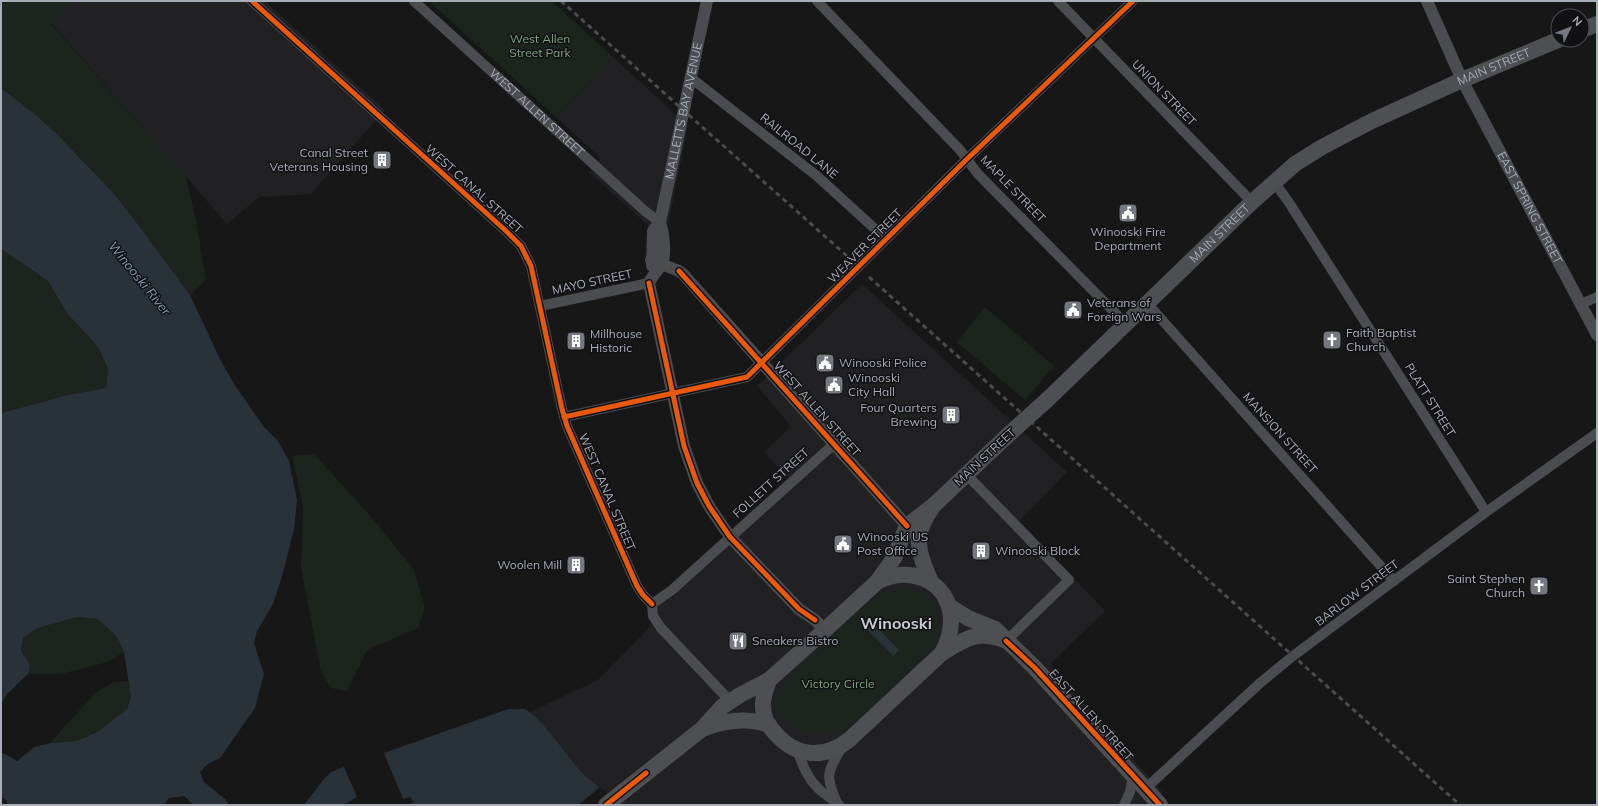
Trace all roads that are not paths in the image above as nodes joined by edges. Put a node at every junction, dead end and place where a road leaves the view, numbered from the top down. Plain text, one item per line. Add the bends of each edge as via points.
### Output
1 (252, 1) edge
2 (414, 1) edge
3 (707, 1) edge
4 (817, 1) edge
5 (1058, 1) edge
6 (1133, 1) edge
7 (1427, 1) edge
8 (1094, 38) junction
9 (1550, 43) edge
10 (691, 78) junction
11 (1462, 80) junction
12 (967, 159) junction
13 (1274, 182) junction
14 (1252, 202) junction
15 (660, 222) junction
16 (886, 239) junction
17 (657, 262) junction
18 (651, 279) junction
19 (1597, 297) edge
20 (1147, 303) junction
21 (1581, 304) junction
22 (540, 306) junction
23 (1126, 324) junction
24 (1597, 335) edge
25 (762, 362) junction
26 (672, 393) junction
27 (564, 417) junction
28 (1597, 434) edge
29 (834, 444) junction
30 (966, 474) junction
31 (934, 505) junction
32 (1486, 512) junction
33 (907, 526) junction
34 (730, 537) junction
35 (1394, 581) junction
36 (877, 582) junction
37 (931, 582) junction
38 (652, 604) junction
39 (949, 606) junction
40 (820, 625) junction
41 (1006, 641) junction
42 (942, 653) junction
43 (769, 680) junction
44 (730, 701) junction
45 (769, 725) junction
46 (702, 729) junction
47 (843, 745) junction
48 (797, 750) junction
49 (1133, 776) junction
50 (1145, 788) junction
51 (838, 804) edge
52 (606, 805) edge
53 (1124, 805) edge
54 (1160, 805) edge

1 - 22 street, WEST CANAL STREET via 521,246 528,258
2 - 15 street, WEST ALLEN STREET
3 - 10 street, MALLETTS BAY AVENUE
4 - 12 street, MAPLE STREET
5 - 8 street, UNION STREET
6 - 8 street, WEAVER STREET
7 - 11 street, EAST SPRING STREET
8 - 12 street, WEAVER STREET
8 - 14 street, UNION STREET
9 - 11 main road, MAIN STREET
10 - 15 street, MALLETTS BAY AVENUE
10 - 16 street, RAILROAD LANE via 817,176
11 - 13 main road, MAIN STREET via 1372,120 1322,147 1295,164
11 - 21 street, EAST SPRING STREET
12 - 16 street, WEAVER STREET
12 - 23 street, MAPLE STREET via 978,174
13 - 14 main road, MAIN STREET
13 - 32 street, PLATT STREET
14 - 20 main road, MAIN STREET
15 - 17 street, MALLETTS BAY AVENUE via 664,232
16 - 25 street, WEAVER STREET
17 - 18 street, MALLETTS BAY AVENUE
17 - 25 street, WEST ALLEN STREET via 679,270
18 - 22 street, MAYO STREET
18 - 26 street, MALLETTS BAY AVENUE
19 - 21 street
20 - 23 main road, MAIN STREET
20 - 35 street, MANSION STREET
21 - 24 street, EAST SPRING STREET
22 - 27 street, WEST CANAL STREET
23 - 30 main road, MAIN STREET, bridge
25 - 26 street, WEAVER STREET via 747,377
25 - 29 street, WEST ALLEN STREET
26 - 27 street, WEAVER STREET
26 - 34 street, MALLETTS BAY AVENUE via 692,471 709,506
27 - 38 street, WEST CANAL STREET via 637,586
28 - 32 street, BARLOW STREET
29 - 33 street, WEST ALLEN STREET
29 - 34 street, FOLLETT STREET
30 - 31 main road, MAIN STREET
30 - 41 street via 1069,580
31 - 33 main road, MAIN STREET
31 - 37 main road, MAIN STREET via 921,525 919,538 921,556
32 - 35 street, BARLOW STREET
33 - 36 main road, MAIN STREET via 894,558
34 - 38 street, FOLLETT STREET via 669,593
34 - 40 street, MALLETTS BAY AVENUE via 799,609
35 - 50 street, BARLOW STREET via 1260,683
36 - 37 main road, MAIN STREET via 890,576 915,575
36 - 40 main road, MAIN STREET
37 - 39 main road, MAIN STREET
38 - 44 street, WEST CANAL STREET via 653,616 661,628
39 - 41 main road, EAST ALLEN STREET via 968,618 995,629
39 - 42 main road, MAIN STREET via 951,628
40 - 43 main road, MAIN STREET
41 - 42 main road, EAST ALLEN STREET via 978,635
41 - 49 main road, EAST ALLEN STREET via 1040,673
42 - 47 main road, MAIN STREET
43 - 44 main road, MAIN STREET
43 - 45 main road, MAIN STREET via 762,706
44 - 46 main road, MAIN STREET via 718,710
45 - 46 main road, MAIN STREET via 757,721 724,722
45 - 48 main road, MAIN STREET via 782,740
46 - 52 main road, MAIN STREET
47 - 48 main road, MAIN STREET via 820,754
47 - 51 street via 829,774 830,786
48 - 51 street via 811,781
49 - 50 main road, EAST ALLEN STREET
49 - 53 street
50 - 54 main road, EAST ALLEN STREET

